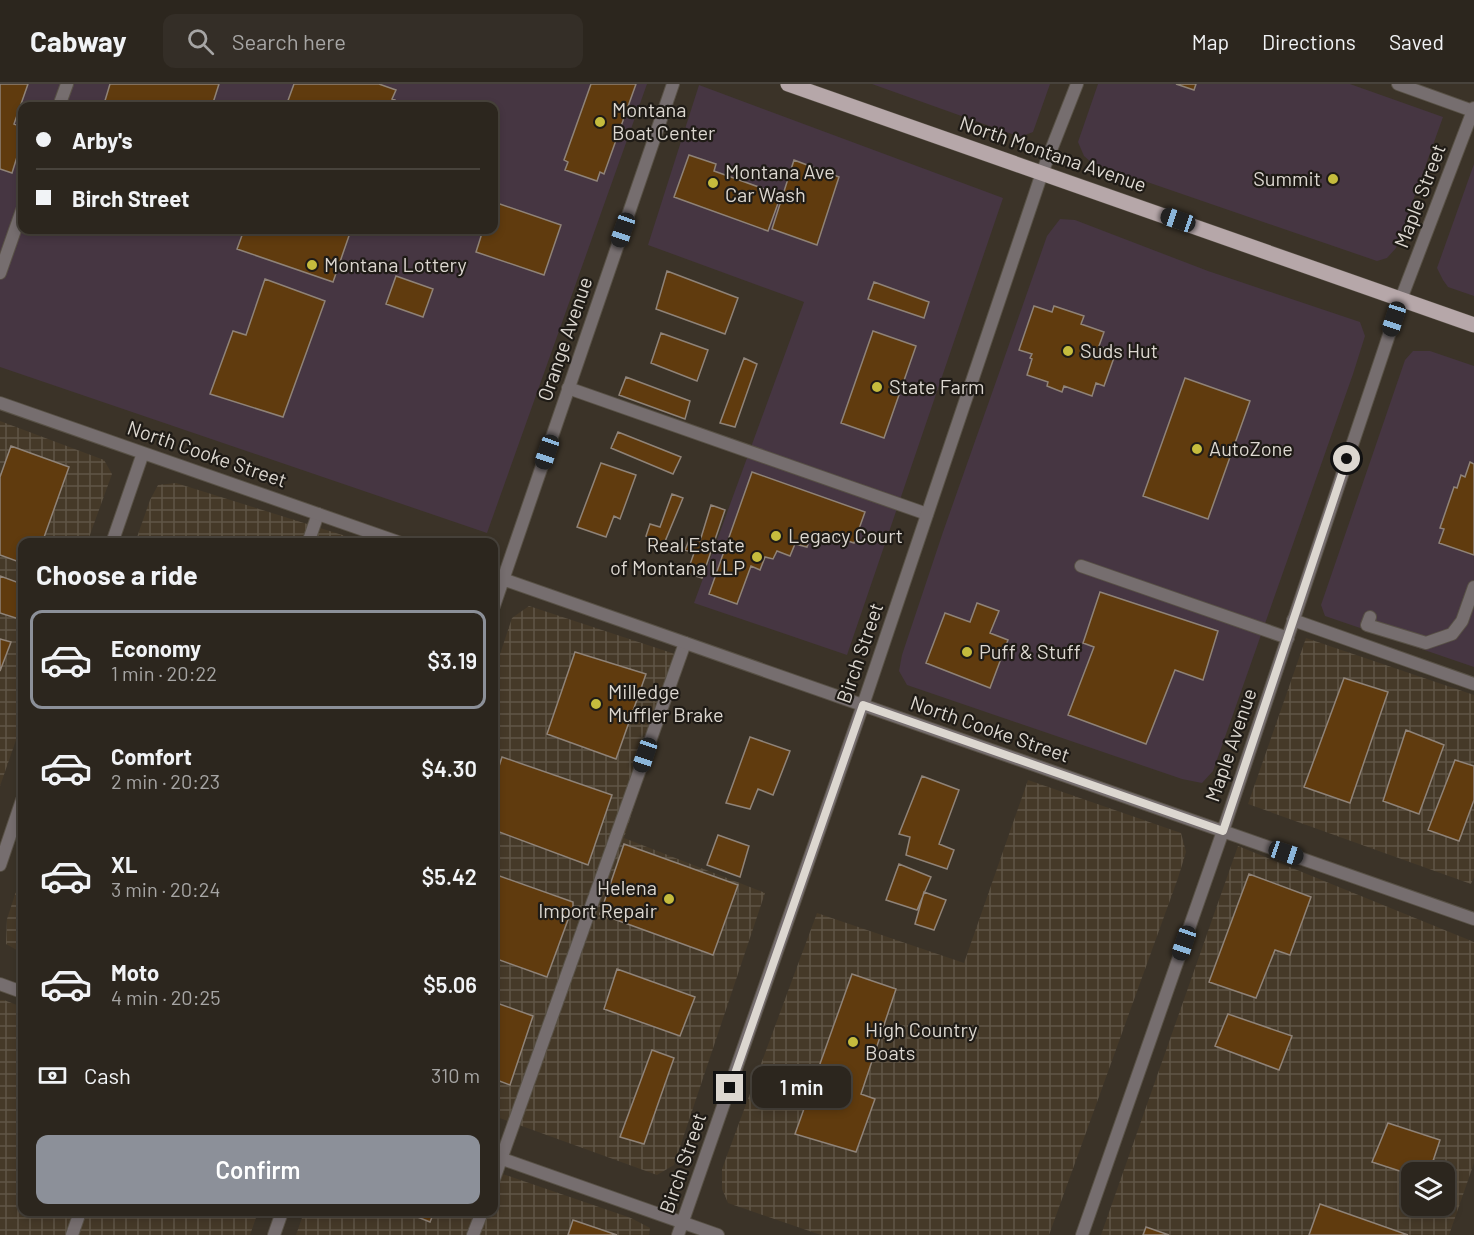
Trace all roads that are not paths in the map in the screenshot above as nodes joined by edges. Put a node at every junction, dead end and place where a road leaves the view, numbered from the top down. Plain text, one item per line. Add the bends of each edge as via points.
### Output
1 (68, 84) edge
2 (673, 84) edge
3 (788, 84) edge
4 (1077, 84) edge
5 (1398, 84) edge
6 (61, 102) edge
7 (1473, 109) edge
8 (1042, 173) junction
9 (18, 221) edge
10 (0, 273) edge
11 (1401, 299) junction
12 (1474, 325) edge
13 (568, 388) junction
14 (0, 403) edge
15 (143, 453) junction
16 (318, 514) junction
17 (927, 514) junction
18 (114, 538) edge
19 (310, 538) edge
20 (387, 538) edge
21 (1081, 566) dead end
22 (498, 577) edge
23 (1474, 587) edge
24 (1293, 620) junction
25 (1288, 638) junction
26 (685, 643) junction
27 (1360, 644) junction
28 (1474, 684) edge
29 (863, 705) junction
30 (18, 812) edge
31 (1223, 831) junction
32 (0, 865) edge
33 (1474, 918) edge
34 (0, 984) edge
35 (18, 991) edge
36 (498, 1155) edge
37 (498, 1158) edge
38 (79, 1216) edge
39 (281, 1216) edge
40 (480, 1216) edge
41 (680, 1229) edge
42 (72, 1235) edge
43 (274, 1235) edge
44 (473, 1235) edge
45 (718, 1235) edge
46 (1082, 1235) edge

1 - 6 street
2 - 13 street, Orange Avenue
3 - 8 main road, North Montana Avenue
4 - 8 street, Birch Street
5 - 7 street
7 - 11 street, Maple Street
8 - 11 main road, North Montana Avenue
8 - 17 street, Birch Street
9 - 10 street
11 - 12 main road, North Montana Avenue
11 - 24 street, Maple Avenue
13 - 17 street
13 - 22 street, Orange Avenue
14 - 15 street, North Cooke Street
15 - 16 street, North Cooke Street
15 - 18 street
16 - 19 street
16 - 20 street, North Cooke Street
17 - 29 street, Birch Street
21 - 25 street
22 - 26 street, North Cooke Street
23 - 27 street via 1462,621 1452,634 1426,643 1368,621
24 - 25 street, Maple Avenue
24 - 27 street
25 - 31 street, Maple Avenue
26 - 29 street, North Cooke Street
26 - 36 street
27 - 28 street
29 - 31 street, North Cooke Street
29 - 41 street, Birch Street
30 - 32 street
31 - 33 street, North Cooke Street
31 - 46 street, Maple Avenue
34 - 35 street
37 - 41 street
38 - 42 street
39 - 43 street
40 - 44 street
41 - 45 street

